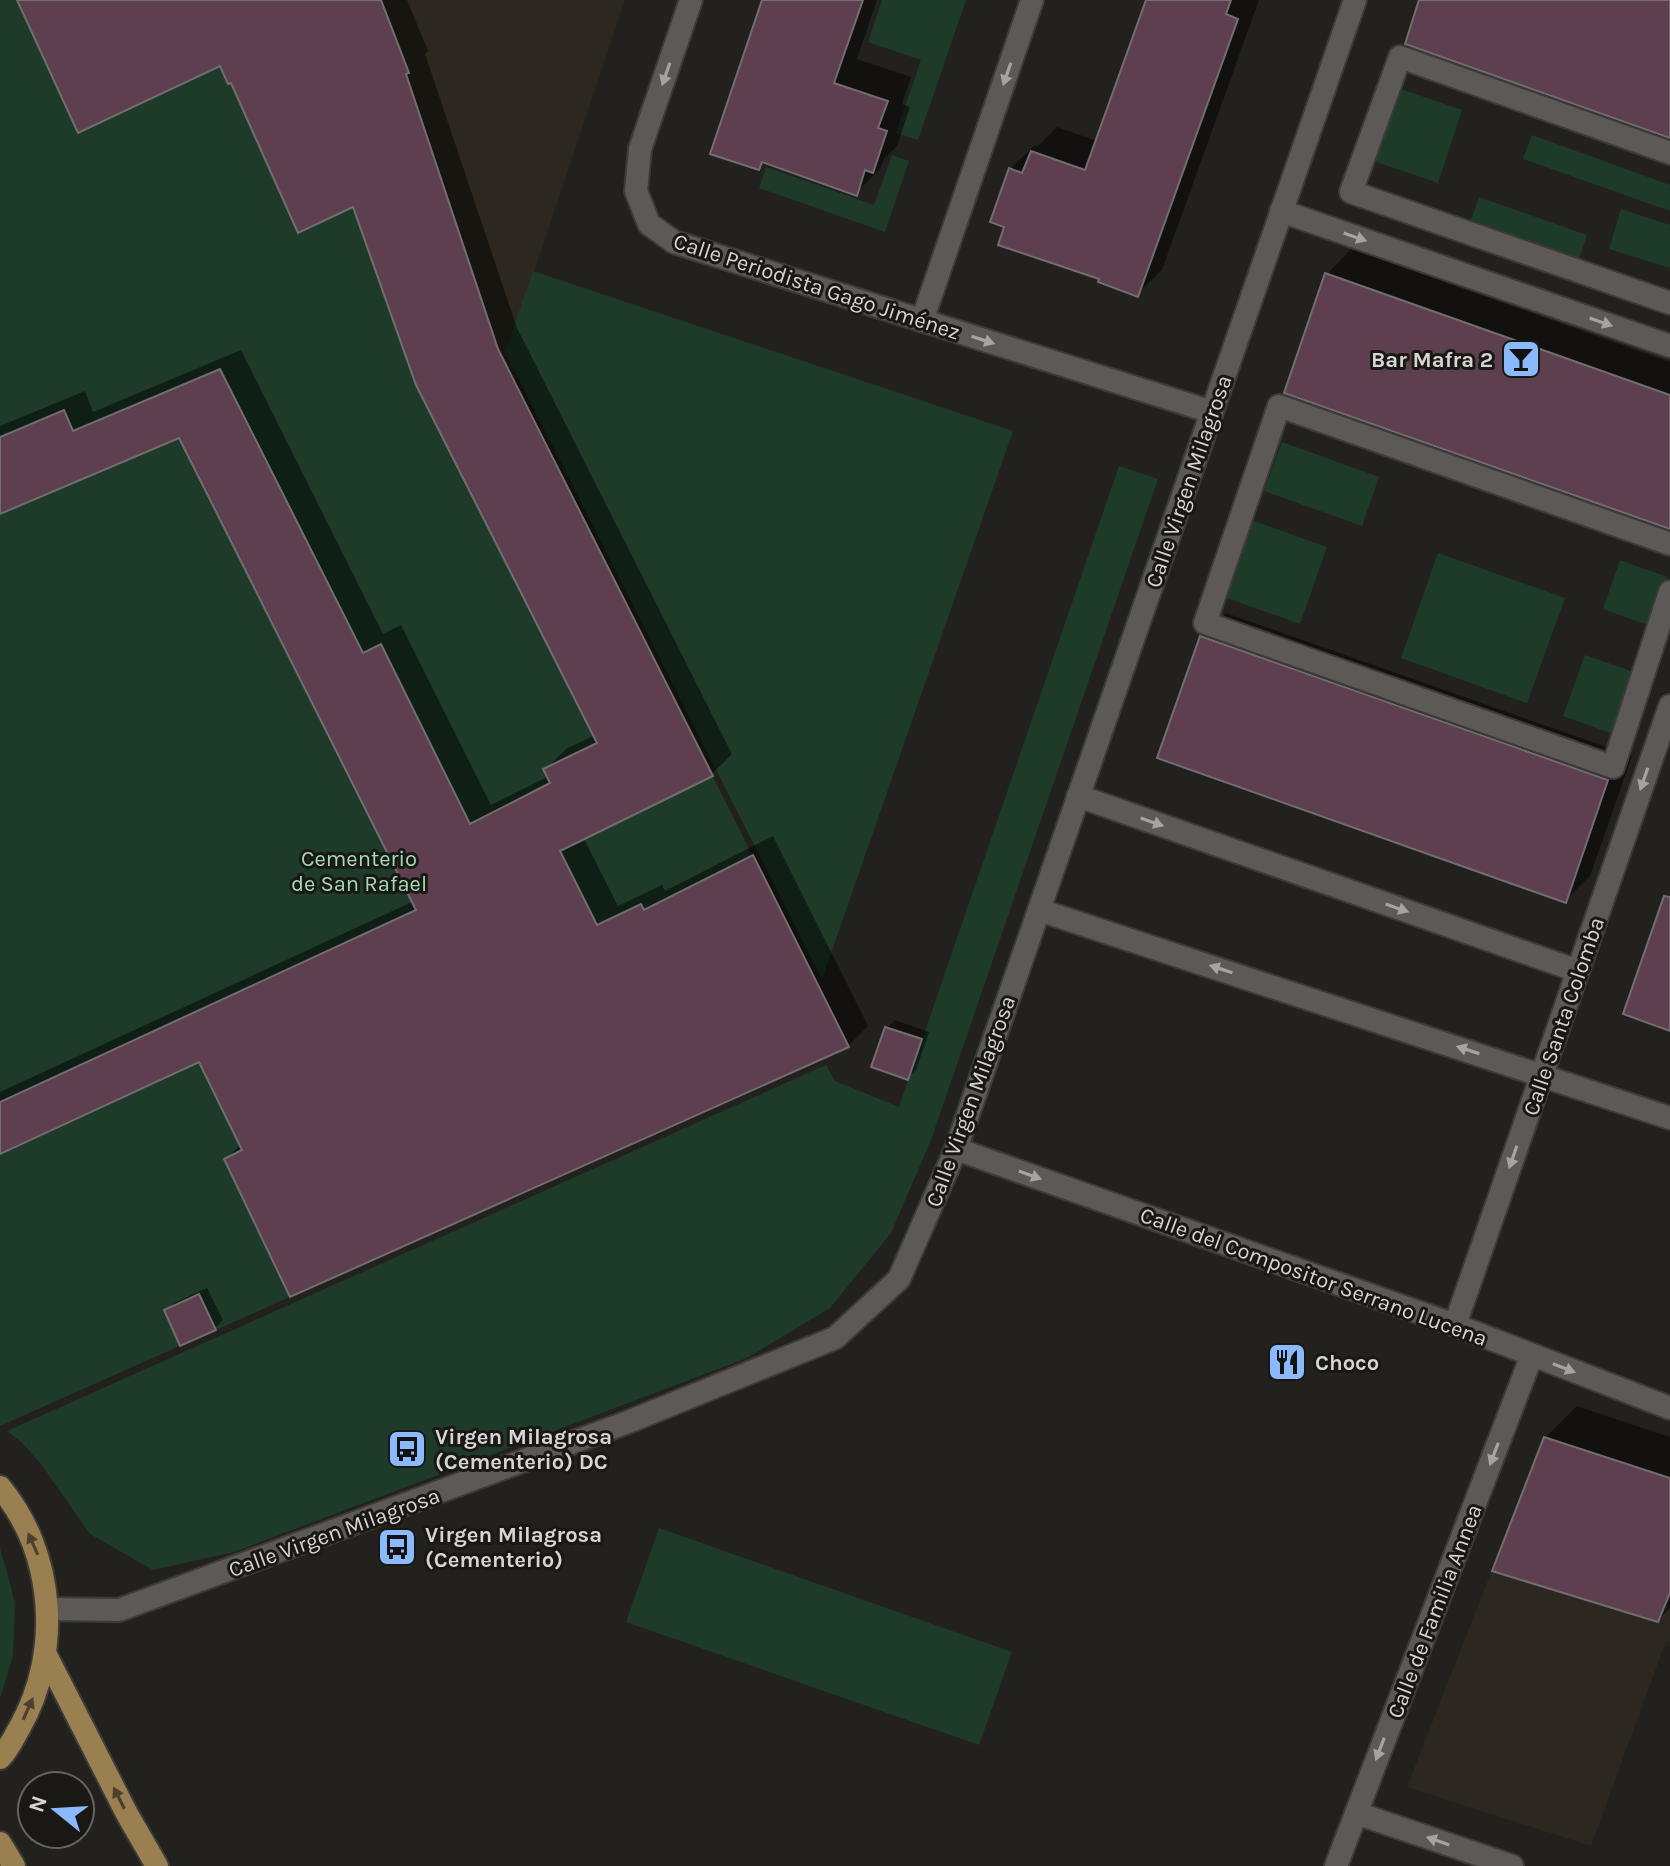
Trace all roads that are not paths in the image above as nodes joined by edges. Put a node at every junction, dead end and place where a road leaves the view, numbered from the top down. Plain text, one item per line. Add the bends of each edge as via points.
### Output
1 (691, 0) edge
2 (1032, 0) edge
3 (1355, 0) edge
4 (1670, 153) edge
5 (1281, 211) junction
6 (1670, 303) edge
7 (922, 321) junction
8 (1670, 346) edge
9 (1212, 412) junction
10 (1670, 544) edge
11 (1670, 592) edge
12 (1670, 706) edge
13 (1078, 796) junction
14 (1039, 910) junction
15 (1578, 971) junction
16 (1542, 1075) junction
17 (1670, 1118) edge
18 (956, 1149) junction
19 (1455, 1325) junction
20 (1532, 1355) junction
21 (1670, 1408) edge
22 (0, 1487) edge
23 (48, 1609) junction
24 (46, 1655) junction
25 (0, 1758) edge
26 (1356, 1813) junction
27 (0, 1843) edge
28 (14, 1866) edge
29 (157, 1866) edge
30 (1336, 1866) edge
31 (1512, 1866) edge

1 -> 7 street, Calle Periodista Gago Jiménez via 640,149 636,191 649,224 674,242
2 -> 7 street
3 - 5 street, Calle Virgen Milagrosa
4 - 6 street via 1400,57 1351,192
5 -> 8 street
5 - 9 street, Calle Virgen Milagrosa
7 -> 9 street, Calle Periodista Gago Jiménez
9 - 13 street, Calle Virgen Milagrosa
10 - 11 street via 1279,406 1205,623 1613,767
12 -> 15 street, Calle Santa Colomba
13 - 14 street, Calle Virgen Milagrosa
13 -> 15 street
16 -> 14 street
14 - 18 street, Calle Virgen Milagrosa
15 - 16 street, Calle Santa Colomba
16 - 17 street
16 -> 19 street, Calle Santa Colomba
18 -> 19 street, Calle del Compositor Serrano Lucena
18 - 23 street, Calle Virgen Milagrosa via 899,1279 835,1338 628,1422 119,1610
19 - 20 street, Calle del Compositor Serrano Lucena
20 -> 21 street, Calle del Compositor Serrano Lucena
20 -> 26 street, Calle de Familia Annea
23 -> 22 main road via 38,1554
23 - 24 main road
25 -> 24 main road via 31,1706
29 -> 24 main road
26 - 30 street, Calle de Familia Annea
31 -> 26 street
27 - 28 main road

